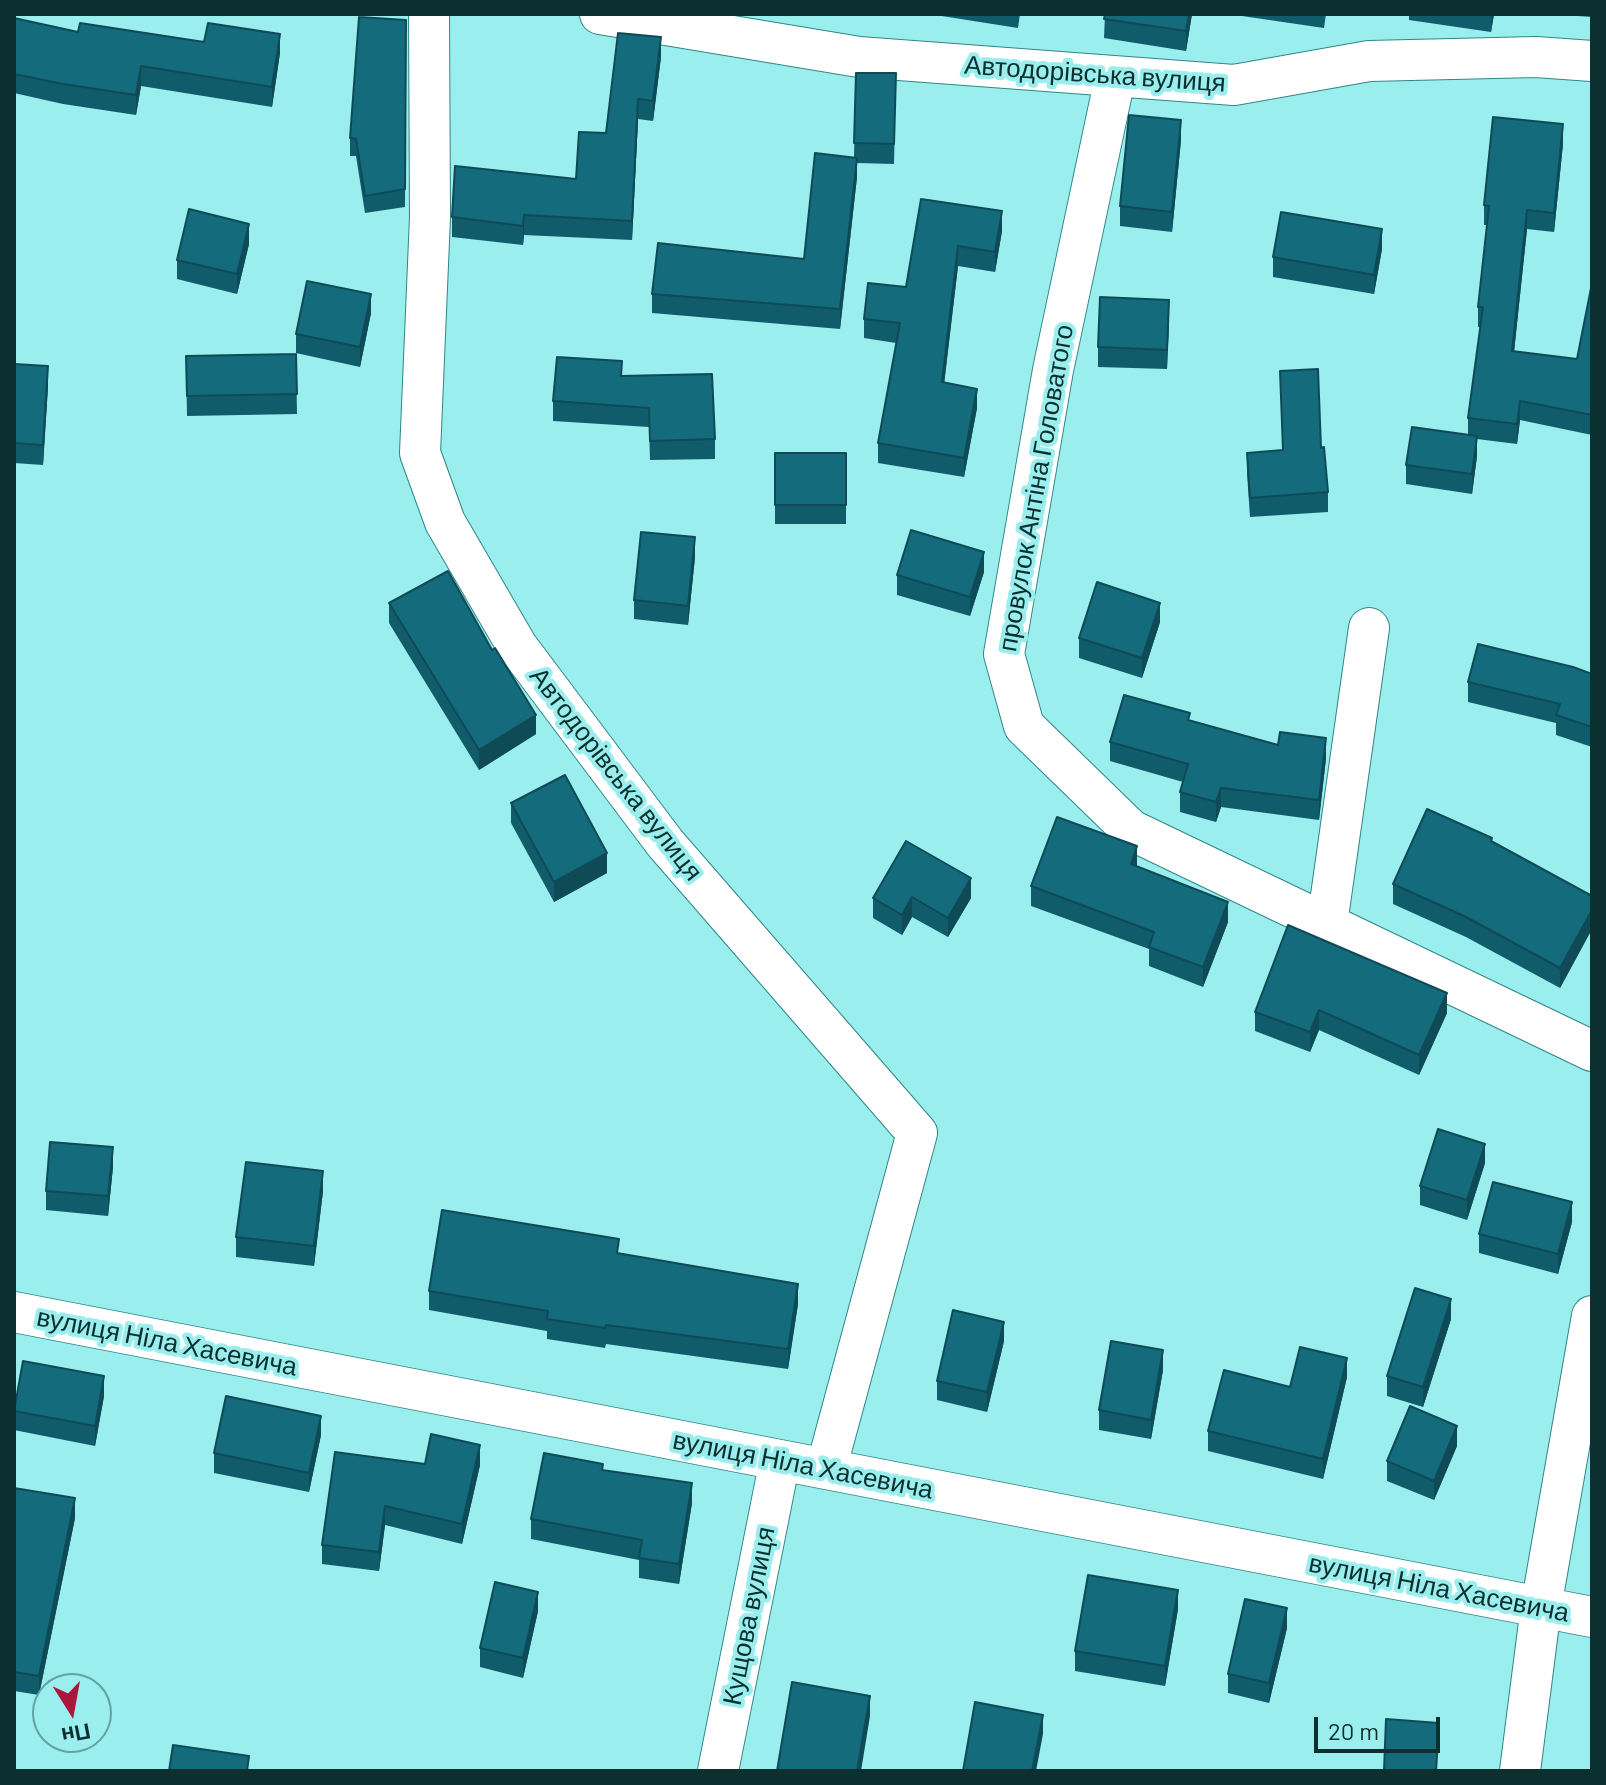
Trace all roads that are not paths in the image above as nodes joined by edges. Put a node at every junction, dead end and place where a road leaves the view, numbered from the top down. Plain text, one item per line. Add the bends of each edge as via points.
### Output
1 (429, 14) edge
2 (600, 14) edge
3 (1592, 61) edge
4 (1115, 78) junction
5 (1369, 628) dead end
6 (1327, 924) junction
7 (1592, 1051) edge
8 (14, 1312) edge
9 (1592, 1316) edge
10 (780, 1460) junction
11 (826, 1469) junction
12 (1541, 1607) junction
13 (1592, 1617) edge
14 (718, 1771) edge
15 (1520, 1771) edge

1 - 11 street, Автодорівська вулиця via 430,217 420,453 445,522 517,646 665,843 917,1133
2 - 4 street, Автодорівська вулиця via 859,57
3 - 4 street, Автодорівська вулиця via 1369,61 1234,85
4 - 6 street, провулок Антіна Головатого via 1053,370 1004,654 1024,726 1131,830
5 - 6 street
6 - 7 street, провулок Антіна Головатого
8 - 10 street, вулиця Ніла Хасевича
9 - 12 street
10 - 11 street, вулиця Ніла Хасевича
10 - 14 street, Кущова вулиця
11 - 12 street, вулиця Ніла Хасевича
12 - 13 street, вулиця Ніла Хасевича
12 - 15 street

